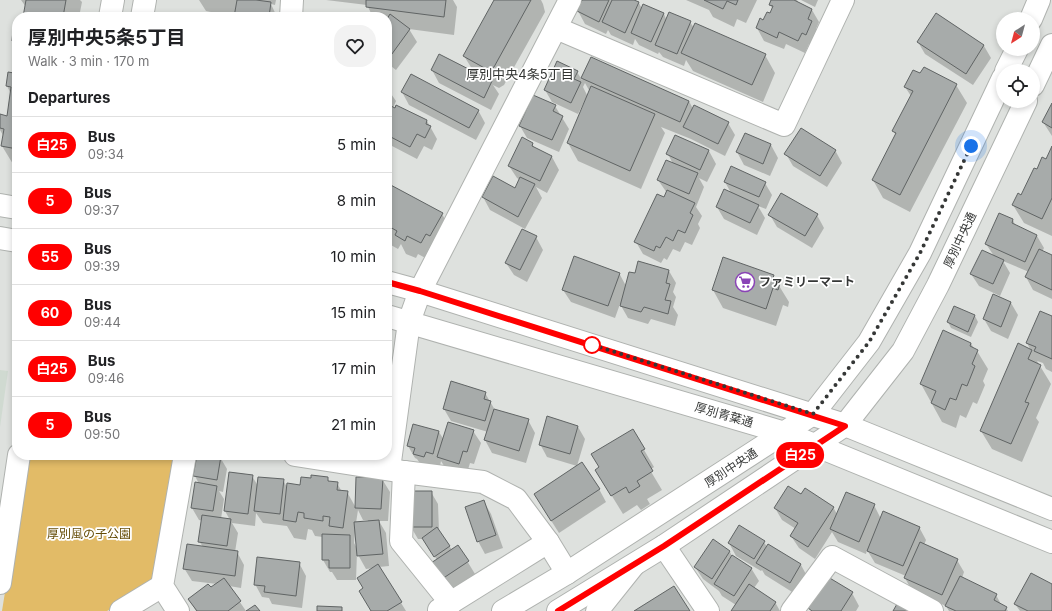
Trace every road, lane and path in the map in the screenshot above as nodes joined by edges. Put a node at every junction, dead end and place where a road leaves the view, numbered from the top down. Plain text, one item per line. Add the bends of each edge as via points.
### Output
1 (113, 0) edge
2 (145, 0) edge
3 (292, 0) edge
4 (570, 0) edge
5 (843, 0) edge
6 (1039, 0) edge
7 (1047, 0) edge
8 (1052, 2) edge
9 (111, 12) edge
10 (143, 12) edge
11 (291, 12) edge
12 (1034, 12) edge
13 (556, 28) junction
14 (1052, 45) edge
15 (1040, 70) edge
16 (996, 93) edge
17 (1023, 108) edge
18 (0, 205) edge
19 (12, 207) edge
20 (0, 238) edge
21 (12, 240) edge
22 (392, 283) edge
23 (420, 291) junction
24 (392, 317) edge
25 (410, 322) junction
26 (813, 414) junction
27 (845, 426) junction
28 (785, 433) junction
29 (816, 444) junction
30 (18, 460) edge
31 (184, 460) edge
32 (327, 460) edge
33 (396, 471) junction
34 (1052, 509) edge
35 (548, 542) junction
36 (1052, 542) edge
37 (664, 546) junction
38 (635, 564) junction
39 (567, 573) junction
40 (0, 583) edge
41 (162, 586) junction
42 (444, 607) edge
43 (121, 611) edge
44 (178, 611) edge
45 (503, 611) edge
46 (558, 611) edge
47 (598, 611) edge
48 (708, 611) edge
49 (792, 611) edge
50 (932, 611) edge

1 - 9 street
2 - 10 street
3 - 11 street
4 - 13 street
5 - 13 street via 784,125
6 - 12 street
7 - 8 street
13 - 23 street
14 - 15 street
16 - 26 street, 厚別中央通 via 920,253 869,342
17 - 27 street, 厚別中央通 via 903,351
18 - 19 street
20 - 21 street
22 - 23 street
23 - 25 street
23 - 26 street
24 - 25 street, 厚別青葉通
25 - 28 street, 厚別青葉通
25 - 33 street
26 - 27 street
26 - 28 street, 厚別中央通
27 - 29 street, 厚別中央通
27 - 34 street
28 - 29 street, 厚別青葉通
28 - 39 street, 厚別中央通
29 - 36 street, 厚別青葉通 via 856,463
29 - 37 street, 厚別中央通
30 - 40 street
31 - 41 street
32 - 33 street
33 - 35 street via 483,482 516,499
33 - 42 street via 401,541
35 - 39 street
35 - 42 street
37 - 38 street, 厚別中央通
37 - 48 street
38 - 46 street, 厚別中央通
38 - 47 street
39 - 45 street, 厚別中央通
41 - 43 street
41 - 44 street
49 - 50 street via 832,556

